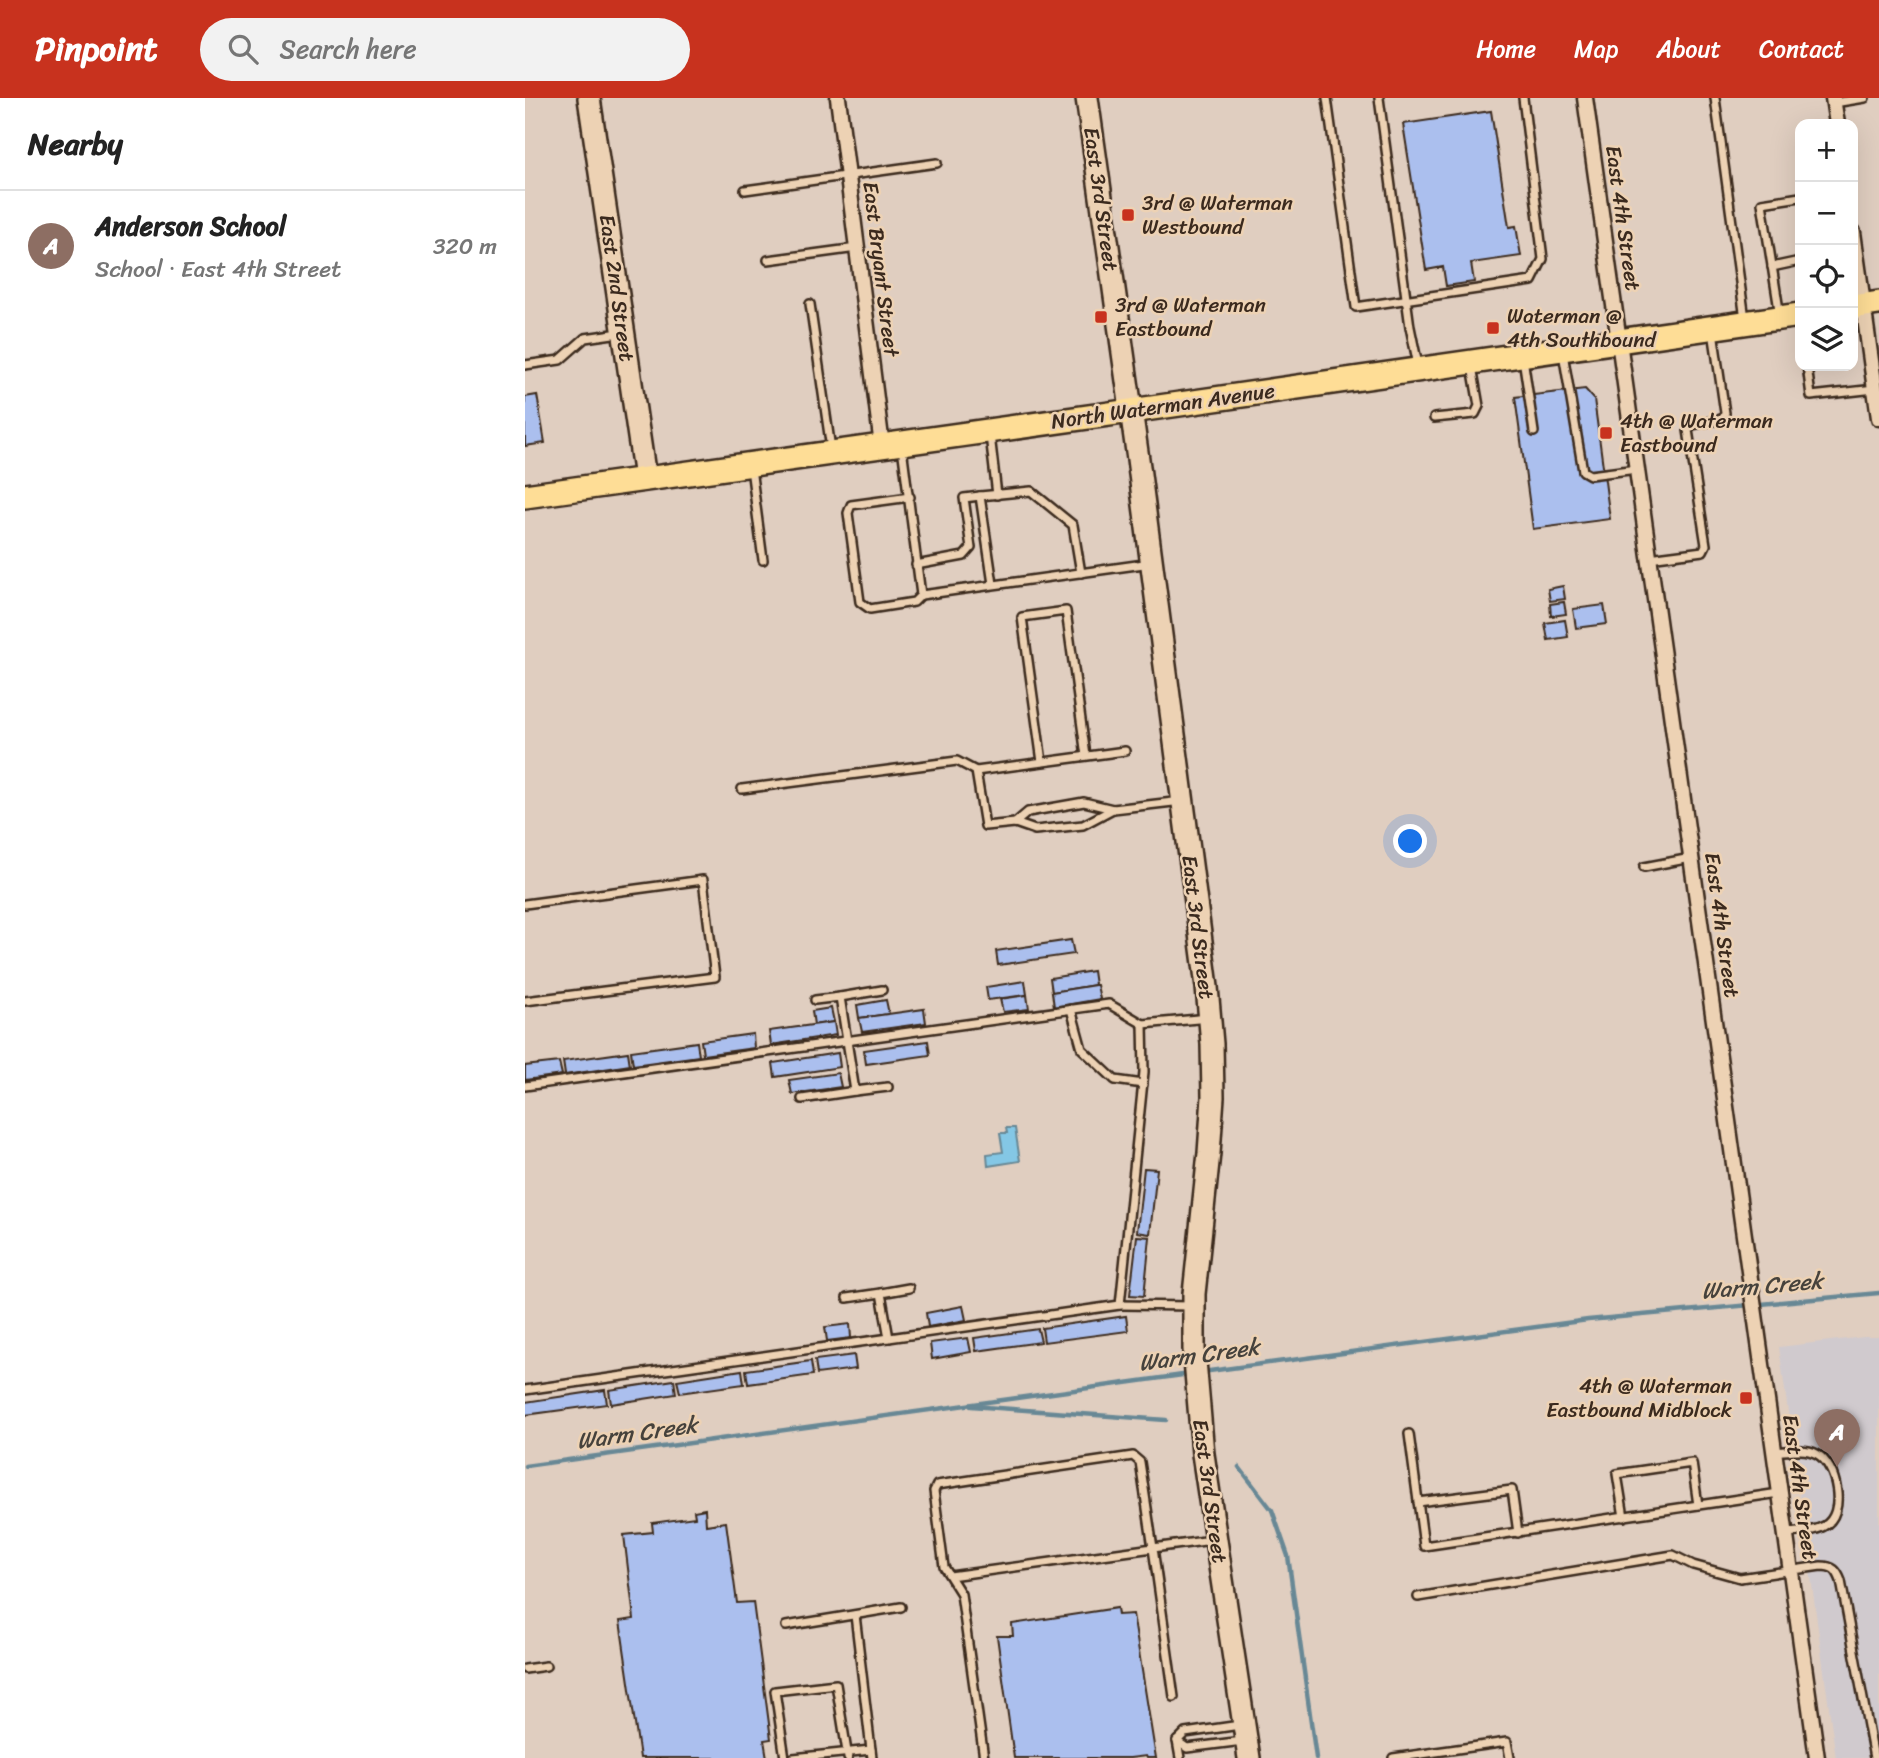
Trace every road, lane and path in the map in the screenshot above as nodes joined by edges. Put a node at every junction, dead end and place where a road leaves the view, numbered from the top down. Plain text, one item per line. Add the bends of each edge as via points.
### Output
1 (590, 98) edge
2 (838, 98) edge
3 (1087, 98) edge
4 (1327, 98) edge
5 (1379, 98) edge
6 (1523, 98) edge
7 (1585, 98) edge
8 (1715, 98) edge
9 (1865, 98) edge
10 (1833, 101) edge
11 (1836, 119) edge
12 (937, 163) dead end
13 (848, 175) junction
14 (745, 190) dead end
15 (1795, 198) edge
16 (1855, 245) edge
17 (857, 247) junction
18 (768, 260) dead end
19 (1795, 262) edge
20 (1772, 267) junction
21 (1407, 299) junction
22 (810, 304) dead end
23 (1865, 305) edge
24 (1795, 316) edge
25 (1746, 322) junction
26 (1713, 327) junction
27 (624, 332) junction
28 (1619, 340) junction
29 (1562, 348) junction
30 (1522, 354) junction
31 (1472, 362) junction
32 (525, 365) edge
33 (1419, 369) junction
34 (1808, 371) edge
35 (1875, 388) junction
36 (1131, 411) junction
37 (1434, 418) dead end
38 (1879, 418) edge
39 (989, 430) junction
40 (1534, 432) dead end
41 (892, 444) junction
42 (831, 453) junction
43 (750, 464) junction
44 (1637, 469) junction
45 (645, 478) junction
46 (997, 495) junction
47 (525, 496) edge
48 (981, 496) junction
49 (910, 497) junction
50 (1649, 558) junction
51 (763, 560) dead end
52 (1151, 563) junction
53 (916, 565) junction
54 (1081, 573) junction
55 (993, 583) junction
56 (922, 595) junction
57 (1125, 751) dead end
58 (1086, 756) junction
59 (1042, 762) junction
60 (976, 771) junction
61 (742, 789) dead end
62 (1182, 801) junction
63 (1113, 809) junction
64 (1015, 823) junction
65 (1691, 858) junction
66 (1644, 867) dead end
67 (525, 904) edge
68 (882, 990) dead end
69 (841, 997) junction
70 (815, 1000) dead end
71 (525, 1001) edge
72 (1072, 1009) junction
73 (1209, 1018) junction
74 (1143, 1024) junction
75 (848, 1041) junction
76 (1143, 1084) junction
77 (525, 1086) edge
78 (888, 1087) dead end
79 (855, 1091) junction
80 (802, 1099) dead end
81 (909, 1288) dead end
82 (881, 1293) junction
83 (847, 1298) dead end
84 (1120, 1305) junction
85 (1195, 1306) junction
86 (889, 1338) junction
87 (525, 1390) edge
88 (1409, 1434) dead end
89 (1774, 1452) junction
90 (1779, 1493) junction
91 (1418, 1502) junction
92 (1698, 1505) junction
93 (1624, 1517) junction
94 (1518, 1533) junction
95 (1785, 1533) junction
96 (1216, 1539) junction
97 (1153, 1548) junction
98 (1791, 1572) junction
99 (950, 1576) junction
100 (1417, 1597) dead end
101 (901, 1607) dead end
102 (855, 1615) junction
103 (786, 1626) dead end
104 (546, 1666) dead end
105 (525, 1669) edge
106 (1174, 1697) dead end
107 (1177, 1741) junction
108 (1247, 1741) edge
109 (871, 1754) edge
110 (848, 1755) edge
111 (785, 1758) edge
112 (793, 1758) edge
113 (983, 1758) edge
114 (1180, 1758) edge
115 (1394, 1758) edge
116 (1510, 1758) edge
117 (1817, 1758) edge
118 (1874, 1758) edge

1 - 27 main road, East 2nd Street
2 - 13 street, East Bryant Street
3 - 36 main road, East 3rd Street
4 - 21 lane via 1356,307
5 - 21 lane
6 - 21 lane via 1543,259 1532,281
7 - 28 street, East 4th Street
8 - 25 lane
9 - 10 lane
10 - 11 street
12 - 13 lane
13 - 14 lane
13 - 17 street, East Bryant Street
15 - 20 lane via 1762,203
16 - 23 street
17 - 18 lane
17 - 41 street, East Bryant Street
19 - 20 lane
20 - 24 lane
21 - 33 lane
22 - 42 lane
23 - 35 street
24 - 25 main road, North Waterman Avenue
25 - 26 main road, North Waterman Avenue
26 - 28 main road, North Waterman Avenue
26 - 50 lane via 1725,413 1723,419 1692,425 1688,430 1706,545 1703,551
27 - 32 lane via 585,338 560,360
27 - 45 main road, East 2nd Street
28 - 29 main road, North Waterman Avenue
28 - 44 street, East 4th Street
29 - 30 main road, North Waterman Avenue
29 - 44 lane via 1583,471 1590,475
30 - 31 main road, North Waterman Avenue
30 - 40 lane
31 - 33 main road, North Waterman Avenue
31 - 37 lane via 1479,406 1475,414
33 - 36 main road, North Waterman Avenue
34 - 35 lane via 1811,397
35 - 38 street
36 - 39 main road, North Waterman Avenue
36 - 52 main road, East 3rd Street
39 - 41 main road, North Waterman Avenue
39 - 46 lane
41 - 42 main road, North Waterman Avenue
41 - 49 lane
42 - 43 main road, North Waterman Avenue
43 - 45 main road, North Waterman Avenue
43 - 51 lane
44 - 50 street, East 4th Street
45 - 47 main road, North Waterman Avenue
46 - 48 lane
46 - 54 lane via 1031,491 1073,525
48 - 53 lane via 964,498 971,548 964,556
48 - 55 lane
49 - 53 lane
49 - 56 lane via 851,505 848,513 860,602 870,609 914,602
50 - 65 street, East 4th Street
52 - 54 lane
52 - 62 main road, East 3rd Street
53 - 56 lane
54 - 55 lane
55 - 56 lane
57 - 58 lane
58 - 59 lane
58 - 59 lane via 1066,611 1022,617
59 - 60 lane
60 - 61 lane via 957,761
60 - 64 lane via 985,826
62 - 63 lane
62 - 73 main road, East 3rd Street
63 - 64 lane via 1083,825 1035,830
63 - 64 lane via 1084,802 1028,812
65 - 66 lane
65 - 89 street, East 4th Street
67 - 71 lane via 703,880 715,977
68 - 69 lane
69 - 70 lane
69 - 75 lane
72 - 74 lane via 1109,1004
72 - 75 lane
72 - 76 lane via 1081,1049 1115,1080
73 - 74 lane
73 - 85 main road, East 3rd Street via 1212,1111
74 - 76 lane
75 - 77 lane
75 - 79 lane
76 - 84 lane
78 - 79 lane
79 - 80 lane
81 - 82 lane
82 - 83 lane
82 - 86 lane
84 - 85 lane
84 - 86 lane
85 - 96 main road, East 3rd Street via 1197,1399
86 - 87 lane
88 - 91 lane
89 - 90 street, East 4th Street
89 - 95 lane via 1815,1453 1828,1464 1836,1483 1835,1509 1827,1524
90 - 92 lane
90 - 95 street, East 4th Street
91 - 94 lane via 1512,1490
91 - 94 lane via 1424,1546
92 - 93 lane
92 - 93 lane via 1692,1463 1617,1474
93 - 94 lane
95 - 98 street, East 4th Street
96 - 97 lane
96 - 108 main road, East 3rd Street
97 - 99 lane
97 - 99 lane via 1140,1462 1133,1456 937,1485 944,1567
97 - 106 lane
98 - 100 lane via 1740,1578 1673,1555
98 - 117 street, East 4th Street
98 - 118 lane via 1827,1566 1837,1571
99 - 113 lane via 961,1594
101 - 102 lane
102 - 103 lane
102 - 109 lane
104 - 105 lane
107 - 108 lane via 1187,1748
107 - 108 lane via 1185,1732
107 - 114 lane
109 - 110 lane
110 - 111 lane via 836,1684 775,1692
110 - 112 lane
115 - 116 lane via 1507,1742

